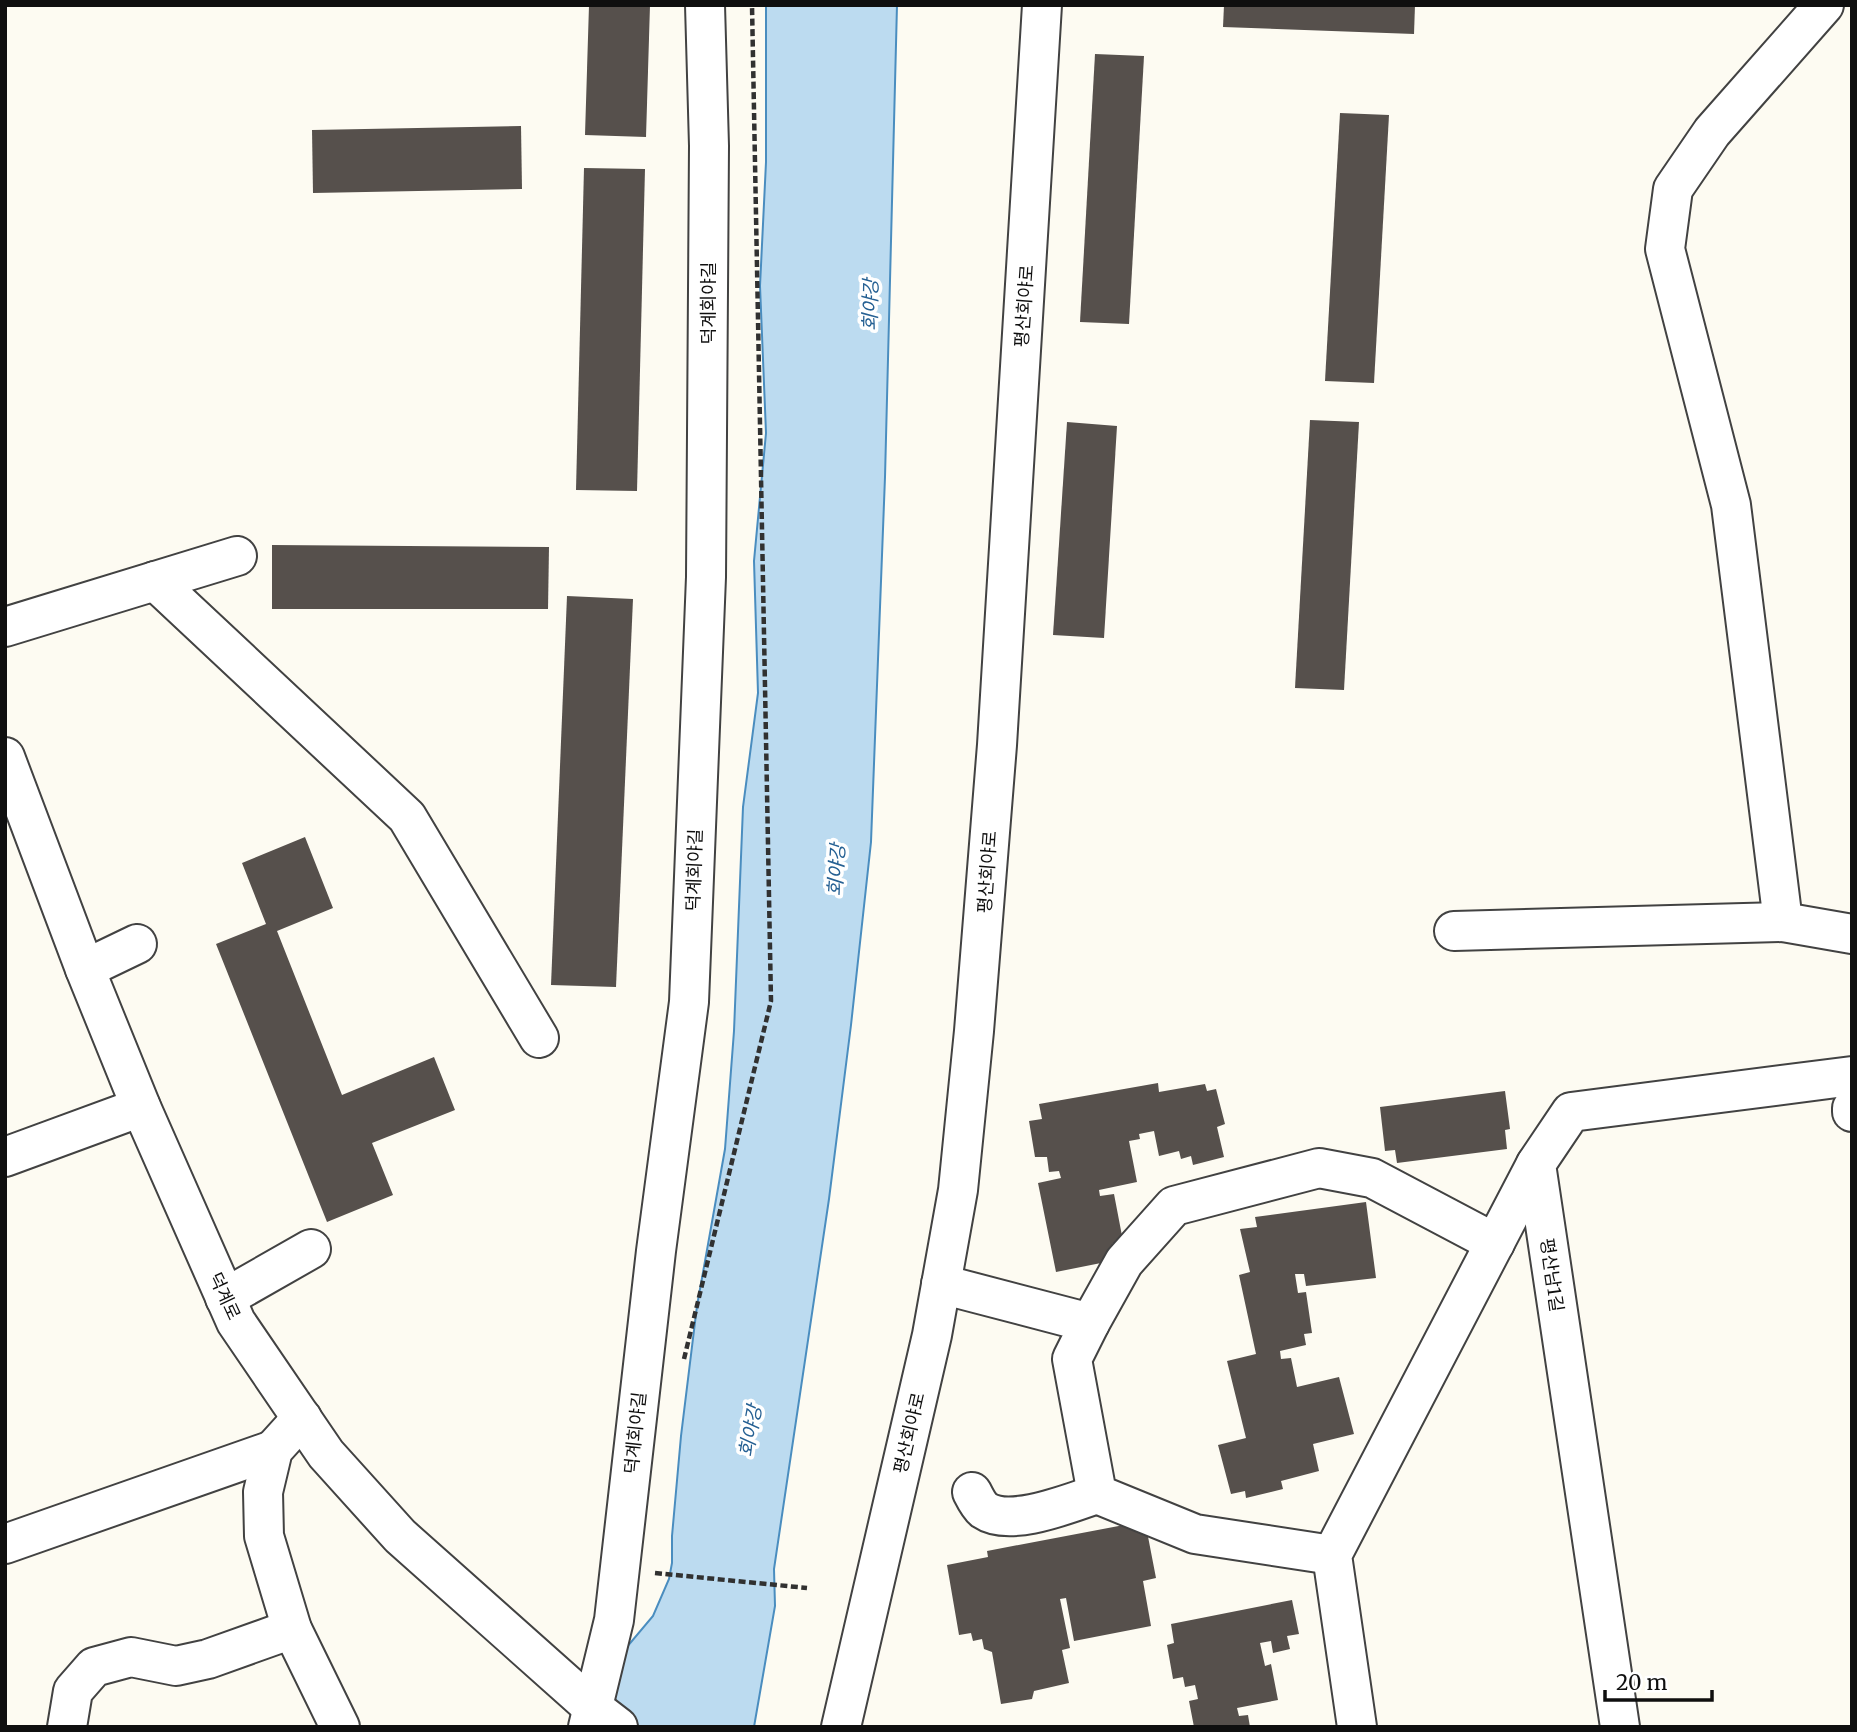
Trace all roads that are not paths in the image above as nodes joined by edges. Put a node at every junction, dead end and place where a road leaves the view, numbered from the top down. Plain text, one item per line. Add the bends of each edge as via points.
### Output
1 (705, 5) edge
2 (1042, 5) edge
3 (1824, 5) edge
4 (237, 556) dead end
5 (155, 581) junction
6 (5, 627) edge
7 (5, 757) edge
8 (1783, 922) junction
9 (1454, 931) dead end
10 (1852, 934) edge
11 (137, 944) dead end
12 (85, 969) junction
13 (539, 1038) dead end
14 (1852, 1076) edge
15 (141, 1107) junction
16 (5, 1157) edge
17 (1536, 1164) junction
18 (1495, 1243) junction
19 (311, 1249) dead end
20 (941, 1284) junction
21 (225, 1298) junction
22 (1090, 1323) junction
23 (302, 1418) junction
24 (273, 1450) junction
25 (972, 1492) dead end
26 (1097, 1494) junction
27 (5, 1544) edge
28 (1332, 1555) junction
29 (292, 1629) junction
30 (603, 1721) edge
31 (68, 1727) edge
32 (340, 1727) edge
33 (841, 1727) edge
34 (1357, 1727) edge
35 (1620, 1727) edge

1 - 30 street, 덕계회야길 via 709,146 706,577 690,1002 656,1251
2 - 20 street, 평산회야로 via 997,745 958,1190
3 - 8 street via 1712,132 1674,189 1665,249 1731,505
4 - 5 street
5 - 6 street
5 - 13 street via 407,817
7 - 12 street, 덕계로
8 - 9 street
8 - 10 street
11 - 12 street
12 - 15 street, 덕계로
14 - 17 street via 1571,1112
15 - 16 street
15 - 21 street, 덕계로
17 - 18 street
17 - 35 street, 평산남1길
18 - 22 street via 1372,1178 1319,1168 1174,1206 1124,1262
18 - 28 street
19 - 21 street
20 - 22 street
20 - 33 street, 평산회야로
21 - 23 street, 덕계로 via 236,1322
22 - 26 street via 1072,1359
23 - 24 street
23 - 30 street, 덕계로 via 326,1454 400,1536
24 - 27 street
24 - 29 street via 263,1492 264,1535
25 - 26 street via 982,1508 1008,1517
26 - 28 street via 1195,1534
28 - 34 street
29 - 31 street via 176,1666 131,1657 94,1667 73,1690
29 - 32 street

